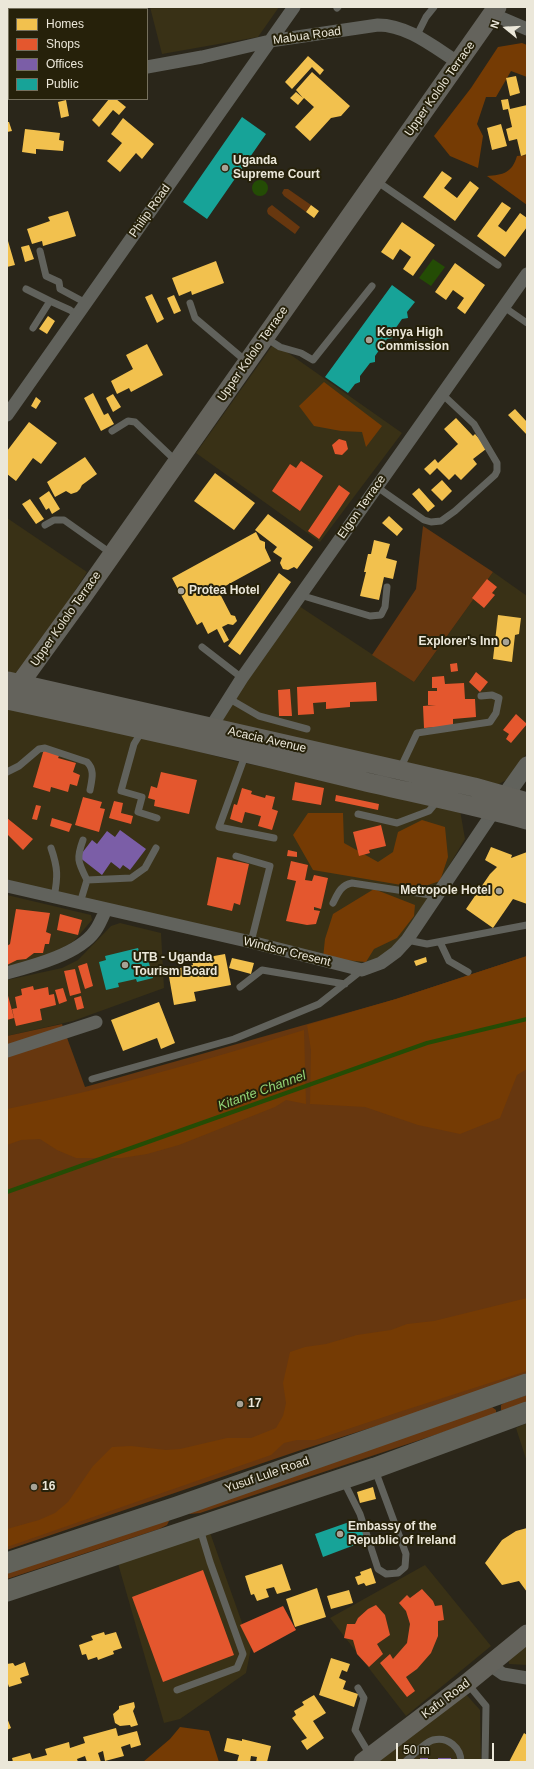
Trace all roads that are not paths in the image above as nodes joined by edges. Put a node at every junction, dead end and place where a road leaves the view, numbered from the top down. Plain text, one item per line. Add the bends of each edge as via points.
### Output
1 (294, 7) edge
2 (434, 7) edge
3 (495, 10) edge
4 (527, 29) edge
5 (416, 37) junction
6 (270, 41) junction
7 (459, 63) junction
8 (148, 67) edge
9 (375, 180) junction
10 (40, 251) dead end
11 (498, 265) dead end
12 (527, 274) edge
13 (372, 286) dead end
14 (26, 289) dead end
15 (50, 301) junction
16 (86, 303) junction
17 (190, 303) dead end
18 (504, 307) junction
19 (77, 315) junction
20 (527, 323) edge
21 (33, 328) dead end
22 (264, 337) junction
23 (247, 362) junction
24 (442, 394) junction
25 (7, 415) edge
26 (112, 431) dead end
27 (178, 462) junction
28 (376, 487) junction
29 (45, 525) dead end
30 (112, 554) junction
31 (387, 587) dead end
32 (300, 595) junction
33 (202, 647) dead end
34 (242, 678) junction
35 (14, 682) edge
36 (481, 696) dead end
37 (228, 698) junction
38 (7, 700) edge
39 (143, 729) junction
40 (307, 729) dead end
41 (209, 736) junction
42 (246, 753) junction
43 (527, 765) edge
44 (7, 772) edge
45 (398, 780) junction
46 (90, 790) dead end
47 (506, 795) junction
48 (440, 797) junction
49 (527, 802) edge
50 (494, 811) junction
51 (358, 814) dead end
52 (157, 818) dead end
53 (527, 820) edge
54 (274, 838) dead end
55 (83, 840) dead end
56 (51, 848) dead end
57 (156, 848) dead end
58 (236, 856) dead end
59 (88, 880) junction
60 (7, 886) edge
61 (437, 896) junction
62 (54, 897) junction
63 (80, 903) junction
64 (333, 903) dead end
65 (106, 909) junction
66 (527, 925) edge
67 (408, 940) junction
68 (251, 942) junction
69 (440, 942) junction
70 (362, 970) junction
71 (468, 972) dead end
72 (7, 973) edge
73 (345, 984) junction
74 (240, 987) dead end
75 (96, 1022) dead end
76 (7, 1051) edge
77 (92, 1079) dead end
78 (527, 1384) edge
79 (475, 1401) junction
80 (524, 1415) edge
81 (479, 1429) junction
82 (375, 1468) junction
83 (342, 1478) junction
84 (200, 1527) junction
85 (7, 1563) edge
86 (7, 1591) edge
87 (527, 1634) edge
88 (490, 1665) junction
89 (527, 1678) edge
90 (467, 1683) junction
91 (358, 1688) dead end
92 (177, 1690) dead end
93 (371, 1760) edge
94 (405, 1762) edge
95 (461, 1762) edge
96 (486, 1762) edge

1 - 6 street, Philip Road
2 - 5 lane via 426,16
3 - 4 street
3 - 7 main road, Upper Kololo Terrace
5 - 6 street, Mabua Road via 393,27 378,25
5 - 7 street, Mabua Road
6 - 8 street, Mabua Road
6 - 16 street, Philip Road
7 - 9 main road, Upper Kololo Terrace
9 - 11 lane
9 - 22 main road, Upper Kololo Terrace
10 - 16 lane via 46,276 59,282 60,289
12 - 18 street, Elgon Terrace
13 - 22 lane via 313,360 280,347
14 - 15 lane
15 - 19 lane
15 - 21 lane
16 - 19 street, Philip Road
17 - 23 lane via 195,318
18 - 20 lane
18 - 24 street, Elgon Terrace
19 - 25 street, Philip Road
22 - 23 main road, Upper Kololo Terrace
23 - 27 main road, Upper Kololo Terrace
24 - 28 street, Elgon Terrace
24 - 28 lane via 474,424 497,463 495,475 441,521 424,520
26 - 27 lane via 128,420 135,422
27 - 30 main road, Upper Kololo Terrace
28 - 32 street, Elgon Terrace
29 - 30 lane via 54,520 64,520
30 - 35 main road, Upper Kololo Terrace
31 - 32 lane via 385,607 381,615 370,616
32 - 34 street, Elgon Terrace
33 - 34 lane
34 - 37 street, Elgon Terrace
35 - 38 main road, Upper Kololo Terrace
35 - 41 main road, Acacia Avenue
36 - 45 lane via 492,695 499,698 496,712 490,722 417,733
37 - 40 lane via 259,716
37 - 41 street, Elgon Terrace
38 - 39 main road, Acacia Avenue
39 - 41 main road, Acacia Avenue
39 - 52 lane via 134,744 121,791 142,797 138,812
41 - 42 main road, Acacia Avenue
41 - 45 main road, Acacia Avenue
42 - 45 main road, Acacia Avenue
42 - 54 lane via 219,827
43 - 47 street
44 - 46 lane via 19,766 39,748 45,748 82,759 92,766
45 - 47 main road, Acacia Avenue
45 - 48 main road, Acacia Avenue
47 - 49 main road, Acacia Avenue
47 - 50 street
48 - 50 main road, Acacia Avenue
48 - 51 lane via 429,812 397,823
50 - 53 main road, Acacia Avenue
50 - 61 street
55 - 59 lane via 78,855
56 - 62 lane via 58,877
57 - 59 lane via 145,868 131,878
58 - 68 lane via 270,866
59 - 63 lane
60 - 62 street, Windsor Cresent
61 - 64 lane via 352,883 346,884 340,890
61 - 67 street
62 - 63 street, Windsor Cresent
63 - 65 street, Windsor Cresent
65 - 68 street, Windsor Cresent
65 - 72 street via 99,925 87,940 48,960
66 - 69 lane
67 - 69 lane via 427,944
67 - 70 street via 381,963
68 - 70 street, Windsor Cresent
69 - 71 lane via 449,961
70 - 73 lane
73 - 74 lane via 262,970
73 - 77 lane via 319,1004 234,1039
75 - 76 street
78 - 79 main road, Yusuf Lule Road
79 - 81 main road
79 - 85 main road, Yusuf Lule Road via 177,1507
80 - 81 main road
81 - 82 main road
82 - 83 main road
82 - 83 lane via 406,1554 405,1567 398,1573 386,1574 378,1569 360,1514
83 - 84 main road
84 - 86 main road
84 - 92 lane via 243,1654 237,1668
87 - 88 main road, Kafu Road
88 - 89 street via 503,1674
88 - 90 main road, Kafu Road
90 - 93 main road, Kafu Road
90 - 96 lane via 486,1706
91 - 93 lane via 364,1698 356,1730
94 - 95 lane via 432,1740 453,1743 461,1755

